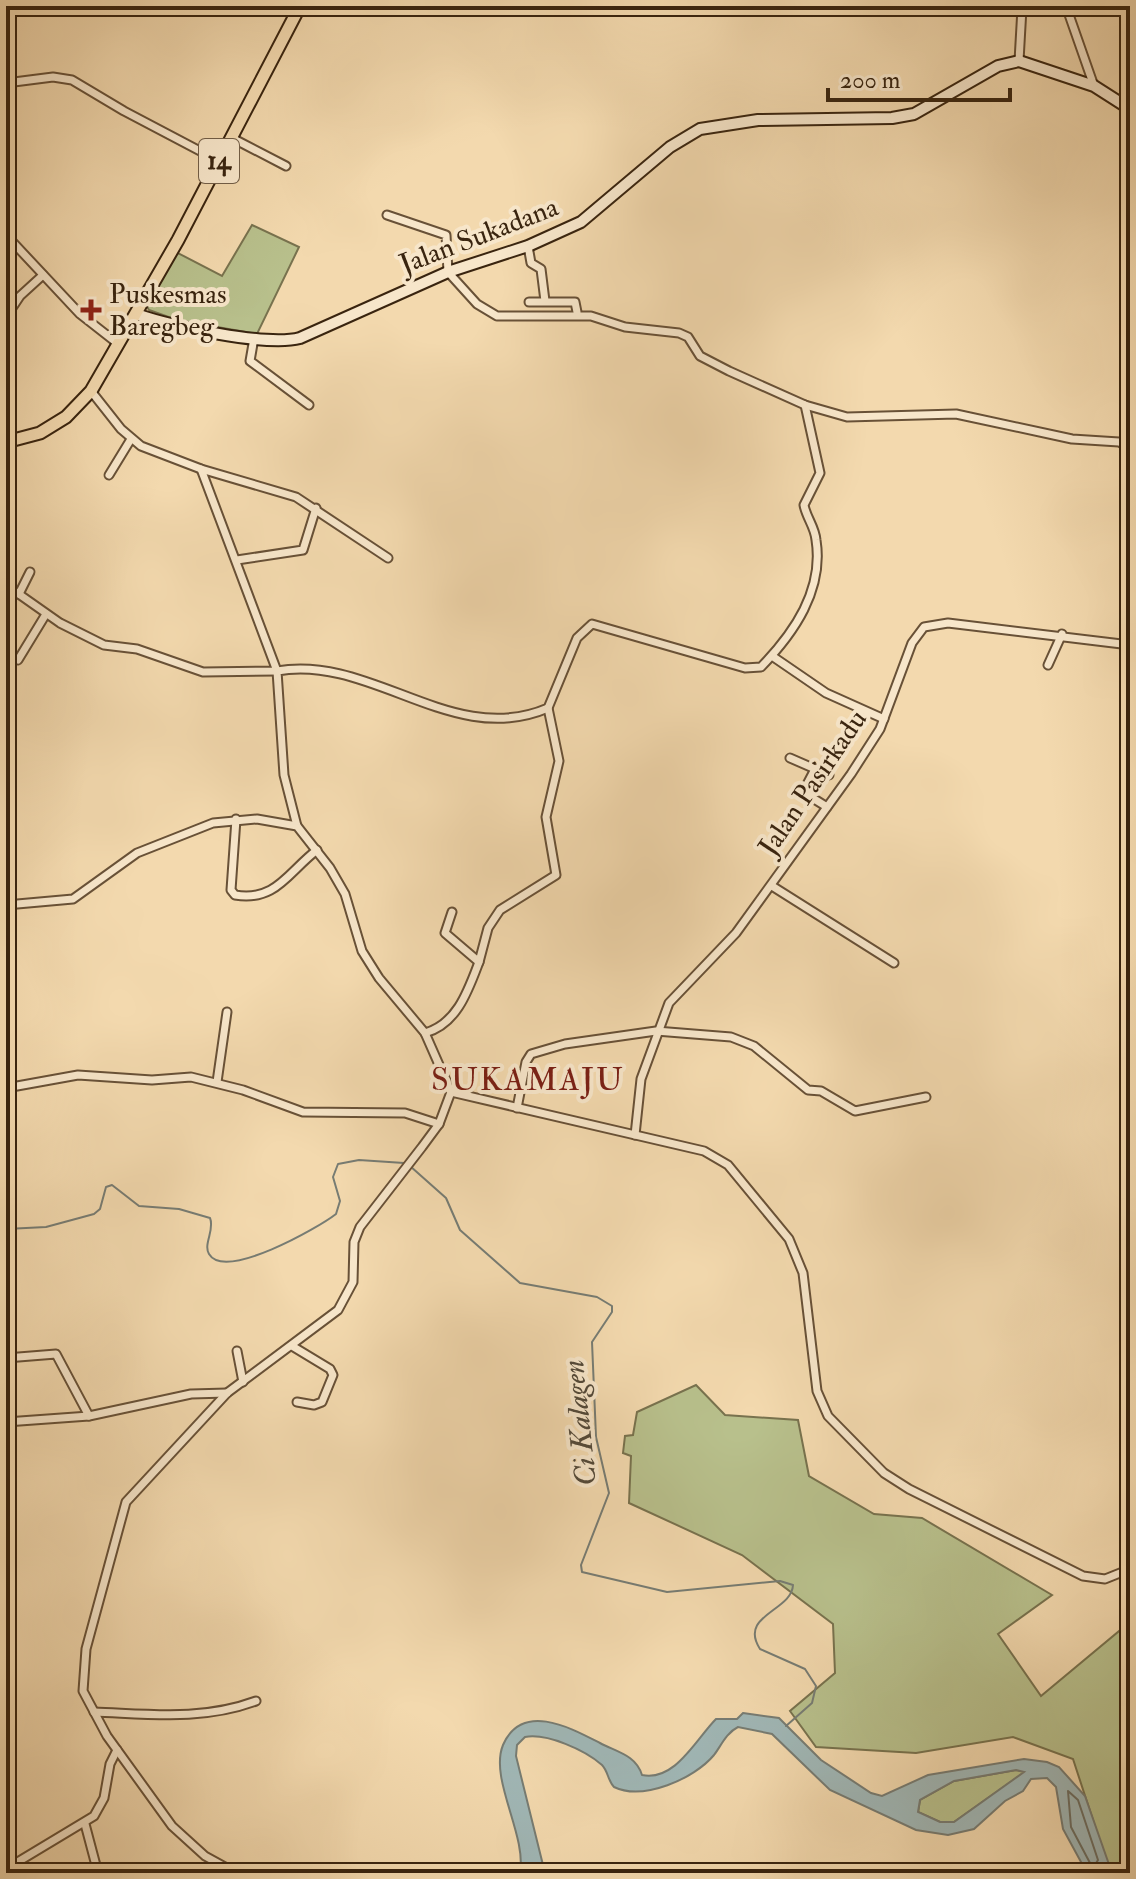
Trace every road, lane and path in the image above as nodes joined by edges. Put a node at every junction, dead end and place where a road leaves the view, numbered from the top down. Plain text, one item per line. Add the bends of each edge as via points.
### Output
1 (300, 6) edge
2 (1066, 6) edge
3 (1022, 8) dead end
4 (1019, 61) junction
5 (6, 83) edge
6 (1094, 86) junction
7 (1130, 109) edge
8 (232, 138) junction
9 (219, 161) junction
10 (286, 166) dead end
11 (387, 215) dead end
12 (6, 235) edge
13 (528, 246) junction
14 (448, 272) junction
15 (43, 275) junction
16 (545, 301) junction
17 (529, 302) dead end
18 (7, 312) edge
19 (577, 312) dead end
20 (136, 314) junction
21 (254, 338) junction
22 (117, 343) junction
23 (91, 391) junction
24 (309, 405) dead end
25 (805, 405) junction
26 (131, 439) junction
27 (6, 442) edge
28 (1130, 448) edge
29 (201, 469) junction
30 (109, 475) dead end
31 (316, 508) junction
32 (388, 558) dead end
33 (237, 560) junction
34 (30, 572) dead end
35 (6, 585) edge
36 (19, 594) junction
37 (46, 614) junction
38 (1062, 634) junction
39 (1130, 645) edge
40 (772, 656) junction
41 (18, 660) dead end
42 (1048, 665) dead end
43 (277, 671) junction
44 (548, 708) junction
45 (884, 719) junction
46 (790, 758) dead end
47 (815, 769) junction
48 (829, 775) dead end
49 (827, 807) junction
50 (236, 819) junction
51 (297, 826) junction
52 (317, 850) junction
53 (772, 886) junction
54 (6, 905) edge
55 (452, 912) dead end
56 (479, 962) junction
57 (894, 963) dead end
58 (227, 1012) dead end
59 (656, 1031) junction
60 (425, 1033) junction
61 (217, 1082) junction
62 (6, 1088) edge
63 (451, 1092) junction
64 (926, 1097) dead end
65 (517, 1108) junction
66 (439, 1124) junction
67 (635, 1135) junction
68 (292, 1346) junction
69 (237, 1351) dead end
70 (6, 1358) edge
71 (243, 1382) junction
72 (227, 1393) junction
73 (297, 1402) dead end
74 (89, 1416) junction
75 (6, 1422) edge
76 (1130, 1569) edge
77 (256, 1701) dead end
78 (94, 1712) junction
79 (117, 1750) junction
80 (85, 1824) junction
81 (6, 1869) edge
82 (98, 1873) edge
83 (236, 1873) edge

1 - 8 highway, 14
2 - 6 street
3 - 4 street
4 - 6 main road
4 - 13 main road, Jalan Sukadana via 998,66 914,114 758,120 700,129 670,147 581,222
5 - 9 street via 72,80
6 - 7 main road
8 - 9 highway, 14
8 - 10 street
9 - 20 highway, 14
11 - 14 street via 446,235
12 - 15 street
13 - 14 main road, Jalan Sukadana
13 - 16 street via 531,263 541,269
14 - 21 main road, Jalan Sukadana via 300,338
14 - 25 street via 477,304 497,316 591,316 625,327 679,333 702,358
15 - 18 street
15 - 22 street
16 - 17 street
16 - 19 street via 575,302
20 - 21 main road, Jalan Sukadana
20 - 22 highway, 14
21 - 24 street via 250,361
22 - 23 highway, 14
23 - 26 street
23 - 27 highway, 14 via 66,417 40,433
25 - 28 street via 872,419 956,414
25 - 40 street via 820,473 804,505 816,537 816,567 807,605
26 - 29 street
26 - 30 street
29 - 31 street
29 - 33 street
31 - 32 street
31 - 33 street via 303,550
33 - 43 street
34 - 36 street
35 - 36 street
36 - 37 street
37 - 41 street
37 - 43 street via 99,643 137,649 189,669 214,674
38 - 39 street, Jalan Pasirkadu
38 - 42 street
38 - 45 street, Jalan Pasirkadu via 948,623 924,627 912,643
40 - 44 street via 761,667 745,668 592,624 577,638
40 - 45 street via 818,688
43 - 44 street via 315,669 373,681 466,716 497,718
43 - 51 street via 282,763
44 - 56 street via 559,761 546,817 556,875 500,910 488,928
45 - 49 street, Jalan Pasirkadu
46 - 47 street
47 - 48 street
47 - 49 street via 803,792
49 - 53 street, Jalan Pasirkadu
50 - 51 street
50 - 52 street via 231,890 235,895 260,896 276,890
50 - 54 street via 179,834 137,853 73,899
51 - 52 street
52 - 60 street via 345,894 362,951
53 - 57 street
53 - 59 street, Jalan Pasirkadu via 736,933 669,1003
55 - 56 street via 444,931
56 - 60 street via 443,1028
58 - 61 street
59 - 64 street via 746,1041 808,1090 821,1091 857,1112
59 - 65 street via 531,1054
59 - 67 street, Jalan Pasirkadu via 641,1079
60 - 63 street
61 - 62 street via 78,1075
61 - 66 street via 303,1112 405,1113
63 - 65 street
63 - 66 street
65 - 67 street
66 - 68 street via 356,1233 353,1282 344,1302
67 - 76 street via 714,1153 775,1218 803,1273 821,1404 884,1473 1083,1576 1105,1579
68 - 71 street
68 - 73 street via 333,1375 322,1402
69 - 71 street
70 - 74 street via 60,1356
71 - 72 street
72 - 74 street via 191,1394
72 - 78 street via 132,1495 120,1518 84,1663 83,1691
74 - 75 street
77 - 78 street via 225,1712 174,1717
78 - 79 street
79 - 80 street via 101,1806
79 - 83 street via 189,1844
80 - 81 street
80 - 82 street

